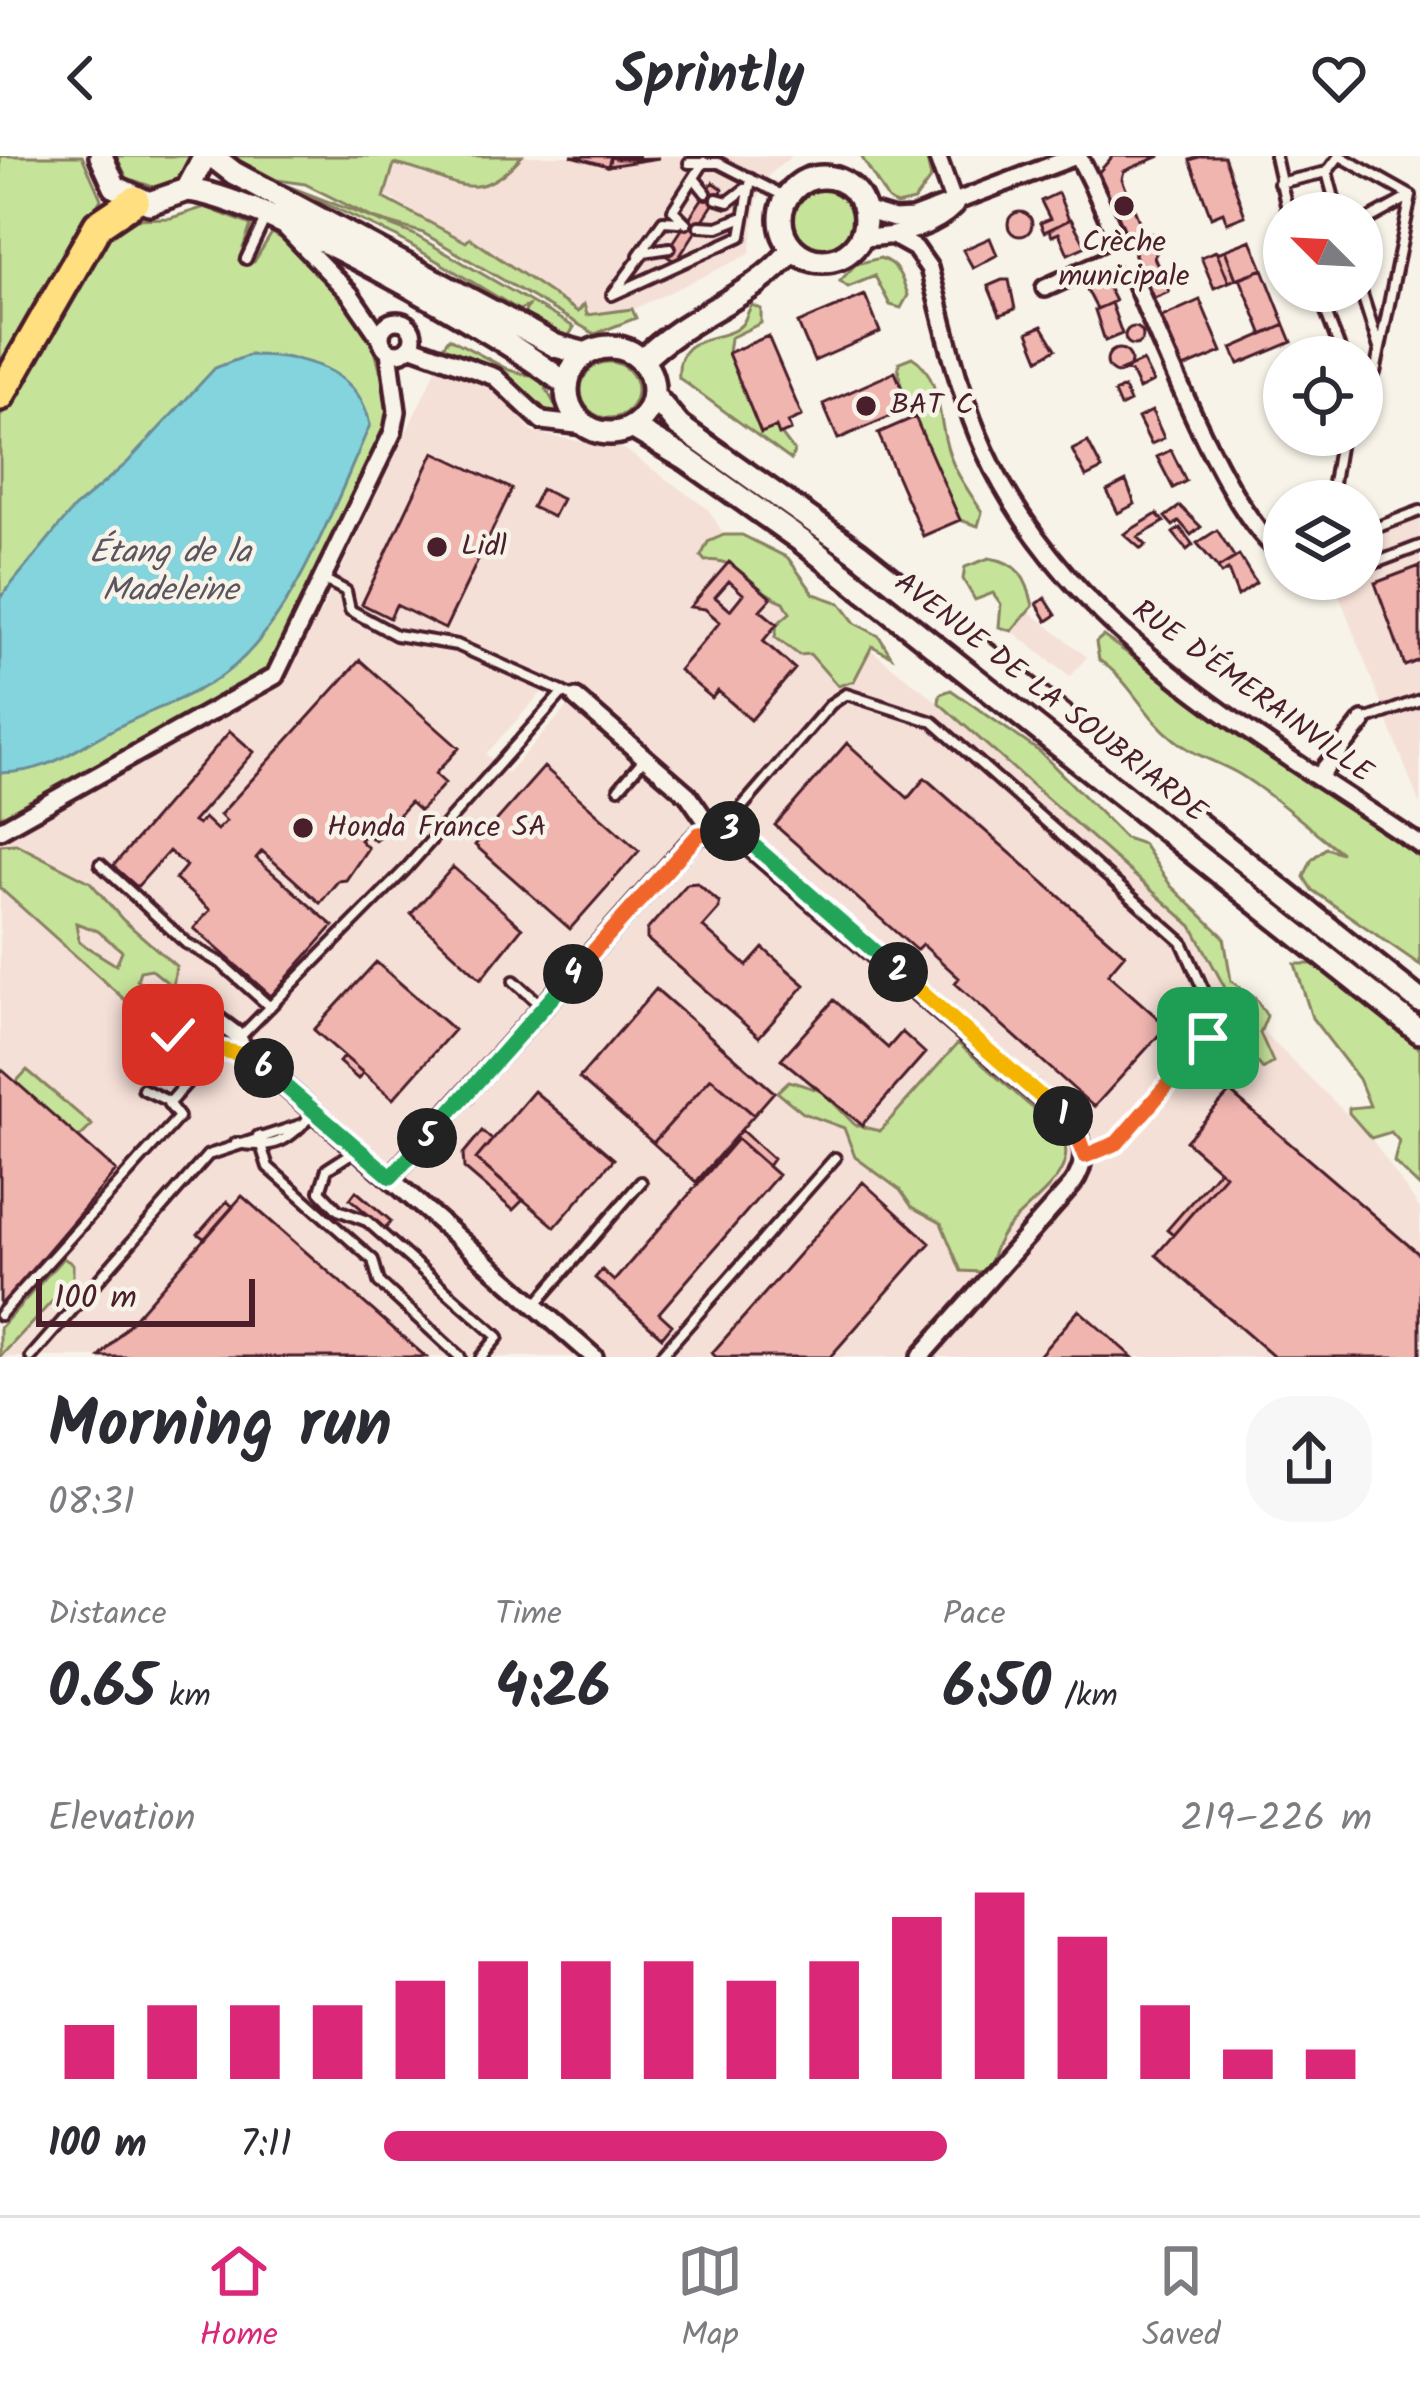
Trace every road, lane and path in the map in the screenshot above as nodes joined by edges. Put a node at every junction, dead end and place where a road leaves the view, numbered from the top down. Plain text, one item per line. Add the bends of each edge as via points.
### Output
1 (101, 156) edge
2 (208, 156) edge
3 (937, 156) edge
4 (1077, 156) edge
5 (1275, 156) edge
6 (1340, 156) edge
7 (705, 161) junction
8 (689, 163) dead end
9 (832, 166) edge
10 (1327, 172) junction
11 (694, 176) junction
12 (748, 183) junction
13 (1280, 183) junction
14 (188, 190) junction
15 (1282, 192) edge
16 (1332, 192) edge
17 (706, 193) dead end
18 (1411, 196) junction
19 (786, 197) junction
20 (717, 199) dead end
21 (136, 200) junction
22 (955, 206) junction
23 (864, 210) junction
24 (1383, 211) edge
25 (744, 217) junction
26 (275, 220) junction
27 (918, 222) junction
28 (699, 226) dead end
29 (895, 237) junction
30 (861, 238) junction
31 (670, 248) dead end
32 (915, 248) junction
33 (793, 249) junction
34 (683, 250) dead end
35 (1125, 251) junction
36 (704, 253) junction
37 (246, 259) dead end
38 (634, 262) junction
39 (1045, 288) dead end
40 (1383, 336) edge
41 (385, 345) junction
42 (410, 346) junction
43 (586, 354) junction
44 (642, 361) junction
45 (567, 385) junction
46 (652, 395) junction
47 (0, 396) edge
48 (585, 426) junction
49 (632, 428) junction
50 (1420, 511) edge
51 (1383, 524) edge
52 (1263, 532) edge
53 (1420, 546) edge
54 (1383, 560) edge
55 (323, 579) junction
56 (569, 695) junction
57 (1420, 700) edge
58 (1363, 721) joint
59 (645, 758) junction
60 (1319, 776) junction
61 (619, 788) dead end
62 (0, 830) edge
63 (712, 830) junction
64 (732, 832) junction
65 (1420, 845) edge
66 (100, 864) dead end
67 (514, 981) dead end
68 (1420, 1000) edge
69 (270, 1007) junction
70 (543, 1007) junction
71 (1420, 1032) edge
72 (238, 1039) junction
73 (219, 1047) junction
74 (248, 1054) junction
75 (142, 1089) dead end
76 (168, 1103) junction
77 (309, 1118) junction
78 (258, 1136) junction
79 (235, 1143) junction
80 (259, 1148) junction
81 (358, 1150) junction
82 (1085, 1156) junction
83 (835, 1158) dead end
84 (391, 1177) junction
85 (641, 1182) dead end
86 (535, 1305) junction
87 (0, 1315) edge
88 (31, 1357) edge
89 (460, 1357) edge
90 (481, 1357) edge
91 (594, 1357) edge
92 (660, 1357) edge
93 (920, 1357) edge

1 - 21 street via 116,188
2 - 14 street
2 - 43 street via 546,340
3 - 22 street
4 - 22 street
4 - 35 street
5 - 13 lane
6 - 10 lane
6 - 18 lane
7 - 8 lane
7 - 11 lane
7 - 12 lane
9 - 19 street
9 - 23 street
10 - 13 lane
10 - 16 lane
11 - 17 lane
11 - 38 lane via 673,211 686,223 663,221
12 - 19 lane
12 - 20 lane via 728,202
12 - 25 lane
13 - 15 lane
14 - 21 street via 163,202
14 - 26 street via 222,195
18 - 24 lane
18 - 40 lane
19 - 33 street via 781,224
21 - 47 highway via 98,225
22 - 27 street
23 - 27 street
23 - 30 street
25 - 28 lane
25 - 36 lane via 741,236
26 - 37 lane
26 - 41 street via 350,294
26 - 45 street
27 - 29 street
27 - 32 street
29 - 30 street
29 - 32 street
30 - 33 street via 832,260
31 - 38 lane
32 - 60 street, RUE D'ÉMERAINVILLE via 929,268 970,416 1039,544 1137,646
33 - 44 street via 762,282 686,322
34 - 36 lane
35 - 39 street
35 - 52 street via 1214,460
36 - 38 lane via 612,296
41 - 42 street
41 - 42 street via 386,325 400,321 412,331
41 - 55 street via 398,411 393,432
42 - 48 street via 495,377 542,421
43 - 44 street via 622,348
43 - 45 street
44 - 46 street
45 - 48 street via 572,412
46 - 49 street
46 - 68 street, AVENUE DE LA SOUBRIARDE via 680,426 858,553
48 - 49 street via 608,433
49 - 71 street, AVENUE DE LA SOUBRIARDE via 803,542
50 - 51 lane
53 - 54 lane
55 - 56 lane via 346,591 350,610 396,635 457,645
55 - 62 street via 266,683
56 - 59 street
56 - 69 lane
57 - 58 lane
58 - 60 street
59 - 61 lane
59 - 63 street
60 - 65 street, RUE D'ÉMERAINVILLE
63 - 64 street
63 - 70 street via 687,846
64 - 82 street via 1064,1117
64 - 82 lane via 742,807 847,694 933,722 1182,942 1216,1018 1213,1031 1117,1143
66 - 69 lane
67 - 70 lane
69 - 72 lane
70 - 84 street
72 - 73 street via 198,1004 172,1013 177,1040
72 - 74 street
73 - 74 street
73 - 76 lane
74 - 77 street
75 - 76 lane
76 - 87 lane via 179,1117
77 - 78 lane
77 - 80 lane via 284,1142
77 - 81 street
78 - 79 lane
78 - 80 lane
79 - 80 lane
79 - 88 lane via 208,1155
80 - 89 lane via 268,1167 373,1260 379,1282
81 - 84 street
81 - 90 lane via 327,1169 320,1191 326,1202 367,1221 498,1337
82 - 93 street via 1066,1193
83 - 92 lane
84 - 86 street
85 - 86 lane
86 - 91 street

